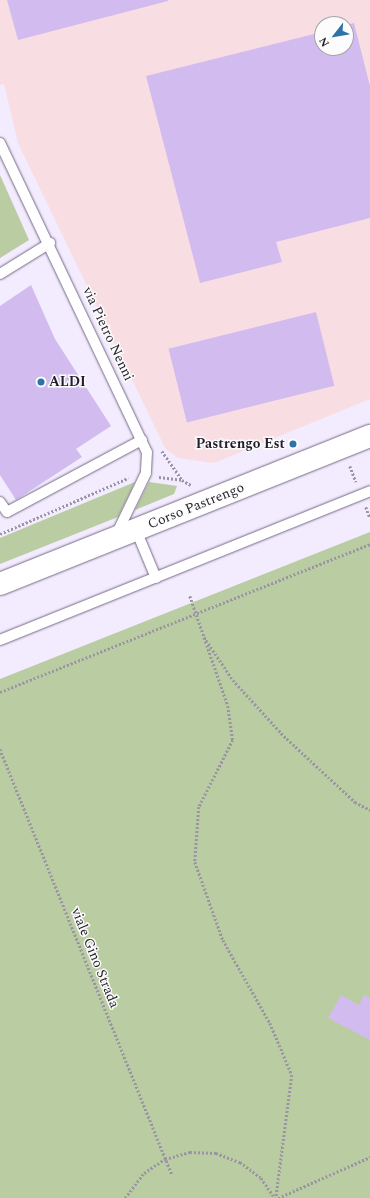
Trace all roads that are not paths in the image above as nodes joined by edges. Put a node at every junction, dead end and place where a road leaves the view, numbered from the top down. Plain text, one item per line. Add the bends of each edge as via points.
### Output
1 (0, 143) edge
2 (50, 243) junction
3 (0, 274) edge
4 (370, 436) edge
5 (142, 440) junction
6 (370, 491) edge
7 (0, 502) edge
8 (136, 530) junction
9 (114, 539) junction
10 (0, 576) edge
11 (22, 576) junction
12 (156, 578) junction
13 (0, 584) edge
14 (0, 640) edge

1 - 2 lane, via Pietro Nenni
2 - 3 lane
2 - 5 lane, via Pietro Nenni
4 - 8 street, Corso Pastrengo
5 - 7 lane via 7,512
5 - 9 lane, via Pietro Nenni via 147,460 145,475
6 - 12 lane
8 - 9 street, Corso Pastrengo
8 - 12 lane
9 - 11 street, Corso Pastrengo
10 - 11 street, Corso Pastrengo
11 - 13 street, Corso Pastrengo
12 - 14 lane

